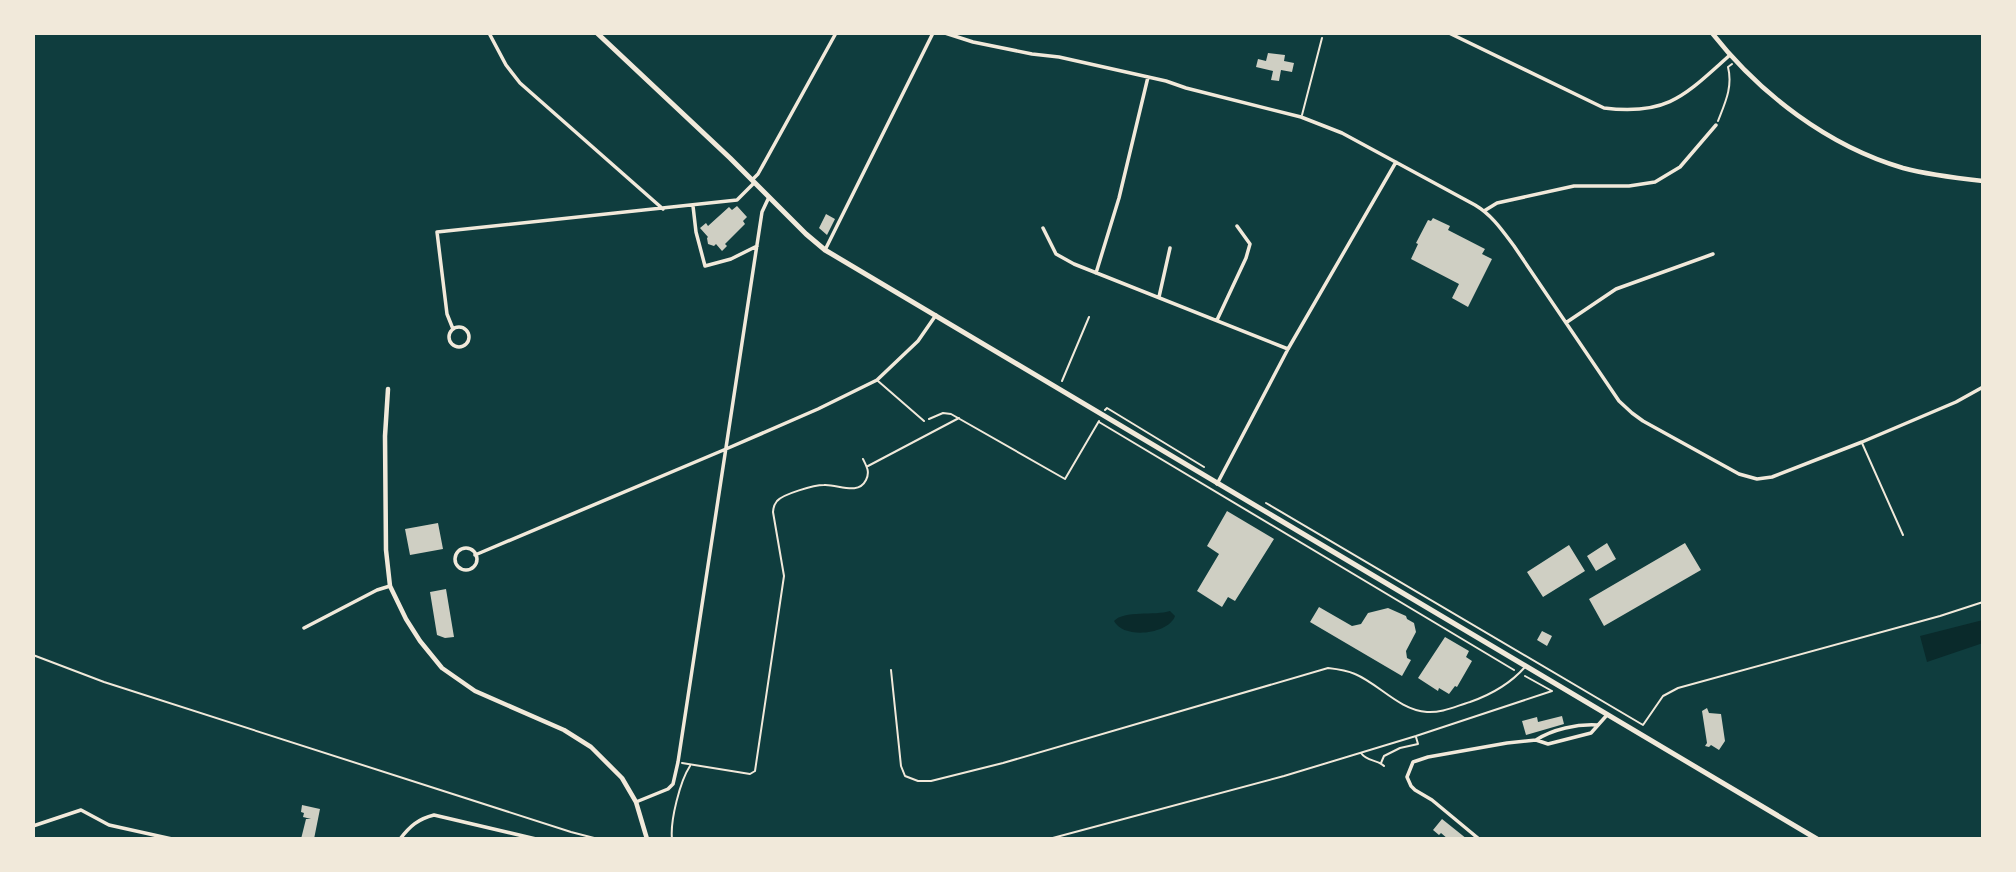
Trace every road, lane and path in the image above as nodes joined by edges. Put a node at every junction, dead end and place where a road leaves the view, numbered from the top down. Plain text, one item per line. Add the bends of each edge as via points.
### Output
1 (489, 33) edge
2 (597, 33) edge
3 (836, 33) edge
4 (933, 33) edge
5 (945, 33) edge
6 (1449, 33) edge
7 (1712, 33) edge
8 (1322, 38) dead end
9 (1730, 55) junction
10 (1736, 62) junction
11 (1148, 77) junction
12 (1301, 117) junction
13 (1716, 125) joint
14 (1396, 162) junction
15 (753, 181) junction
16 (1983, 181) edge
17 (769, 197) junction
18 (693, 206) junction
19 (663, 209) junction
20 (1484, 211) junction
21 (1237, 226) dead end
22 (1043, 228) dead end
23 (757, 246) junction
24 (1170, 248) dead end
25 (825, 250) junction
26 (1713, 254) dead end
27 (1096, 272) junction
28 (1159, 297) junction
29 (936, 315) junction
30 (1089, 317) dead end
31 (1217, 320) junction
32 (1567, 322) junction
33 (453, 328) junction
34 (1287, 349) junction
35 (877, 380) junction
36 (1062, 381) dead end
37 (1983, 387) edge
38 (388, 389) dead end
39 (1107, 408) dead end
40 (960, 418) junction
41 (924, 421) joint
42 (1862, 442) junction
43 (726, 449) junction
44 (863, 459) dead end
45 (1198, 462) dead end
46 (867, 467) junction
47 (1217, 484) junction
48 (1266, 503) dead end
49 (1903, 535) dead end
50 (475, 555) junction
51 (390, 586) junction
52 (1983, 601) edge
53 (304, 628) dead end
54 (33, 655) edge
55 (1526, 667) junction
56 (891, 670) dead end
57 (1520, 673) junction
58 (1608, 714) junction
59 (1597, 725) junction
60 (1416, 736) junction
61 (1536, 740) junction
62 (1360, 752) junction
63 (636, 802) junction
64 (33, 826) edge
65 (172, 839) edge
66 (400, 839) edge
67 (536, 839) edge
68 (598, 839) edge
69 (647, 839) edge
70 (673, 839) edge
71 (1049, 839) edge
72 (1479, 839) edge
73 (1817, 839) edge

1 - 19 street via 520,83
2 - 15 main road
3 - 15 street
4 - 25 street
5 - 11 street
6 - 9 street via 1604,108 1626,110 1644,110 1679,98
7 - 9 street
8 - 12 lane
9 - 10 street
10 - 13 path via 1728,67 1730,88
10 - 16 street via 1789,109 1842,143 1902,168
11 - 12 street
11 - 27 street
12 - 14 street
13 - 20 street via 1680,167 1655,182 1574,186 1497,203
14 - 20 street
14 - 34 street
15 - 17 main road
15 - 18 street via 737,201
17 - 23 street
17 - 25 main road
18 - 19 street
18 - 23 street via 705,266
19 - 33 street via 437,232 447,314
20 - 32 street
21 - 31 street via 1250,244
22 - 27 street via 1056,254
23 - 43 street
24 - 28 street
25 - 29 main road
26 - 32 street via 1616,289
27 - 28 street
28 - 31 street
29 - 35 street via 918,341
29 - 47 main road
30 - 36 path
31 - 34 street
32 - 42 street via 1619,401 1632,413 1739,474 1772,477
33 - 33 street via 450,343 465,346 469,332
34 - 47 street
35 - 41 lane
35 - 43 street
37 - 42 street
38 - 51 street via 386,550
39 - 45 path
40 - 41 path via 943,412
40 - 46 path
40 - 57 path via 1064,479 1099,422
42 - 49 lane
43 - 50 street
43 - 63 street via 673,784
44 - 46 path
46 - 70 path via 867,478 860,487 822,485 784,496 774,506 784,576 755,771 750,774 691,764 682,778
47 - 55 main road
48 - 52 path via 1643,725 1663,695 1678,688
50 - 50 street via 470,549 460,550 456,563 470,569
51 - 53 street
51 - 63 street via 406,619 442,668 475,691 564,730 591,747 622,778
54 - 68 path via 104,682
55 - 57 lane
55 - 58 main road
56 - 57 lane via 901,766 905,776 918,781 1003,763 1328,668 1356,674 1405,705 1429,712 1484,697
57 - 60 path via 1552,691
58 - 59 street
58 - 73 main road
59 - 61 street via 1581,724
59 - 61 street via 1591,733 1548,744
60 - 62 path
60 - 62 path via 1418,744 1384,756 1383,764 1364,759
61 - 72 street via 1417,759 1411,764 1407,776 1411,786
62 - 71 path
63 - 69 street
64 - 65 street via 81,810 109,825
66 - 67 street via 412,824 434,815

